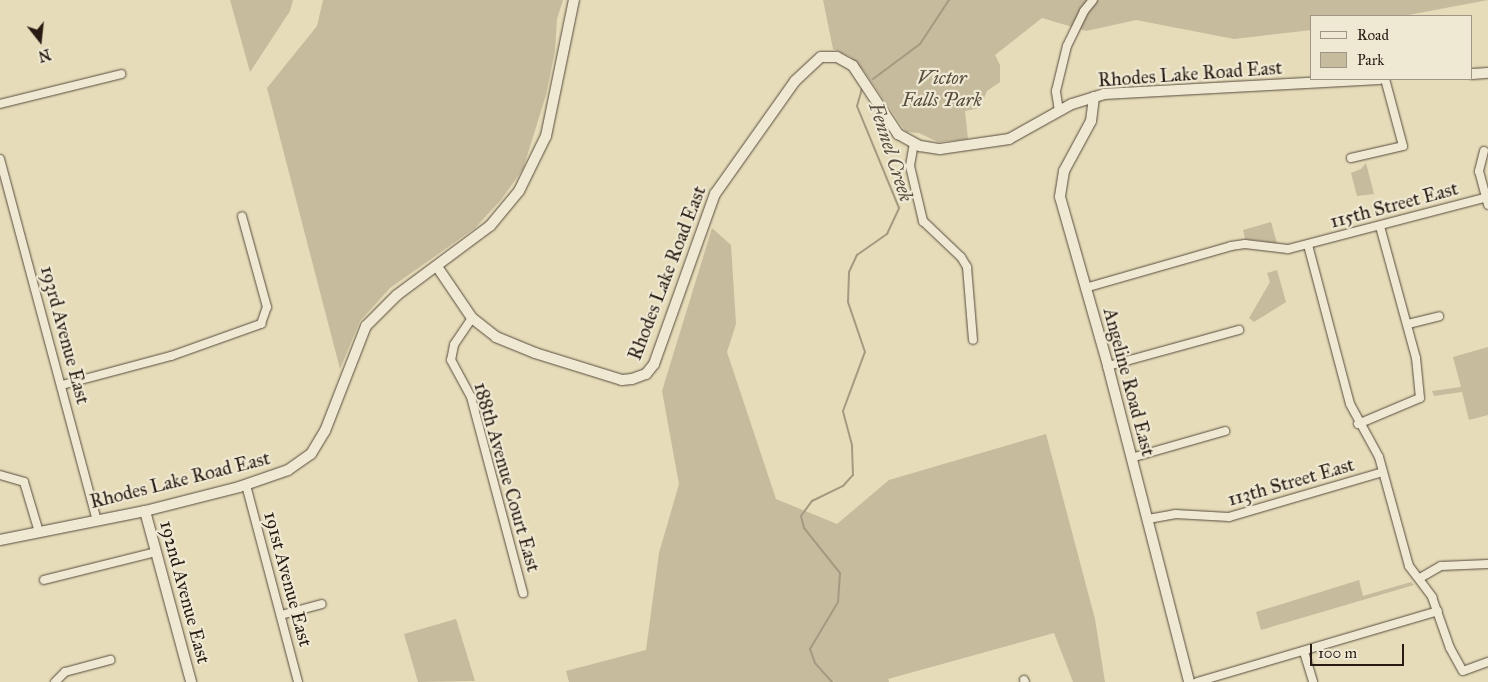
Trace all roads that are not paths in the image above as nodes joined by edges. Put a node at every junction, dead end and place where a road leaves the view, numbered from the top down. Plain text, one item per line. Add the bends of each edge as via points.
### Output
1 (574, 0) edge
2 (1093, 0) edge
3 (1488, 73) edge
4 (121, 74) dead end
5 (1473, 74) edge
6 (1364, 80) edge
7 (1385, 80) edge
8 (1094, 97) junction
9 (0, 104) edge
10 (1059, 110) junction
11 (914, 143) junction
12 (1484, 152) dead end
13 (1351, 158) dead end
14 (0, 159) edge
15 (1487, 200) edge
16 (242, 216) dead end
17 (1380, 226) junction
18 (1308, 245) junction
19 (438, 268) junction
20 (1085, 288) junction
21 (1439, 316) dead end
22 (472, 318) junction
23 (1408, 324) junction
24 (1238, 330) dead end
25 (973, 340) dead end
26 (1108, 366) junction
27 (62, 385) junction
28 (1358, 424) junction
29 (1225, 431) dead end
30 (1131, 458) junction
31 (1383, 472) junction
32 (0, 475) edge
33 (246, 485) junction
34 (145, 511) junction
35 (1148, 519) junction
36 (97, 520) junction
37 (39, 532) junction
38 (0, 540) edge
39 (156, 552) junction
40 (1488, 564) edge
41 (1420, 578) junction
42 (44, 580) dead end
43 (523, 593) dead end
44 (322, 604) dead end
45 (1438, 611) junction
46 (281, 615) junction
47 (1304, 652) junction
48 (110, 660) dead end
49 (1488, 662) edge
50 (1232, 673) junction
51 (55, 682) edge
52 (190, 682) edge
53 (298, 682) edge
54 (1189, 682) edge
55 (1197, 682) edge
56 (1235, 682) edge
57 (1313, 682) edge

1 - 19 street via 558,87 539,152 505,210
2 - 10 street via 1084,10 1067,46 1056,91
3 - 5 street
4 - 9 street
6 - 8 street, Rhodes Lake Road East
7 - 13 street via 1403,146
8 - 10 street, Rhodes Lake Road East
8 - 20 street, Angeline Road East via 1091,121 1064,172 1060,189
10 - 11 street, Rhodes Lake Road East via 1002,141 940,149
11 - 22 street, Rhodes Lake Road East via 898,134 853,66 831,56 814,60 795,81 715,194 654,364 638,378 622,380 511,344 488,332
11 - 25 street via 910,166 923,221 961,256 966,267
12 - 15 street via 1478,163
14 - 27 street, 193rd Avenue East
15 - 17 street, 115th Street East
16 - 27 street via 267,307 262,324 171,356
17 - 18 street, 115th Street East
17 - 23 street
18 - 20 street, 115th Street East via 1279,250 1246,244 1231,246
18 - 28 street
19 - 22 street, Rhodes Lake Road East
19 - 33 street, Rhodes Lake Road East via 397,295 366,326 325,431 311,454 288,470
20 - 26 street, Angeline Road East
21 - 23 street
22 - 43 street, 188th Avenue Court East via 454,345 451,360 471,397
23 - 28 street via 1420,398
24 - 26 street
26 - 30 street, Angeline Road East
27 - 36 street, 193rd Avenue East
28 - 31 street via 1376,451
29 - 30 street
30 - 35 street, Angeline Road East
31 - 35 street, 113th Street East via 1229,517 1175,514
31 - 41 street via 1405,555
32 - 37 street via 24,482
33 - 34 street, Rhodes Lake Road East
33 - 46 street, 191st Avenue East
34 - 36 street, Rhodes Lake Road East
34 - 39 street, 192nd Avenue East
35 - 54 street, Angeline Road East
36 - 37 street, Rhodes Lake Road East
37 - 38 street, Rhodes Lake Road East
39 - 42 street
39 - 52 street, 192nd Avenue East
40 - 41 street via 1442,566
41 - 45 street
44 - 46 street
45 - 47 street
45 - 49 street via 1450,648 1463,671
46 - 53 street, 191st Avenue East
47 - 50 street
47 - 57 street
48 - 51 street via 65,672
50 - 55 street
50 - 56 street

